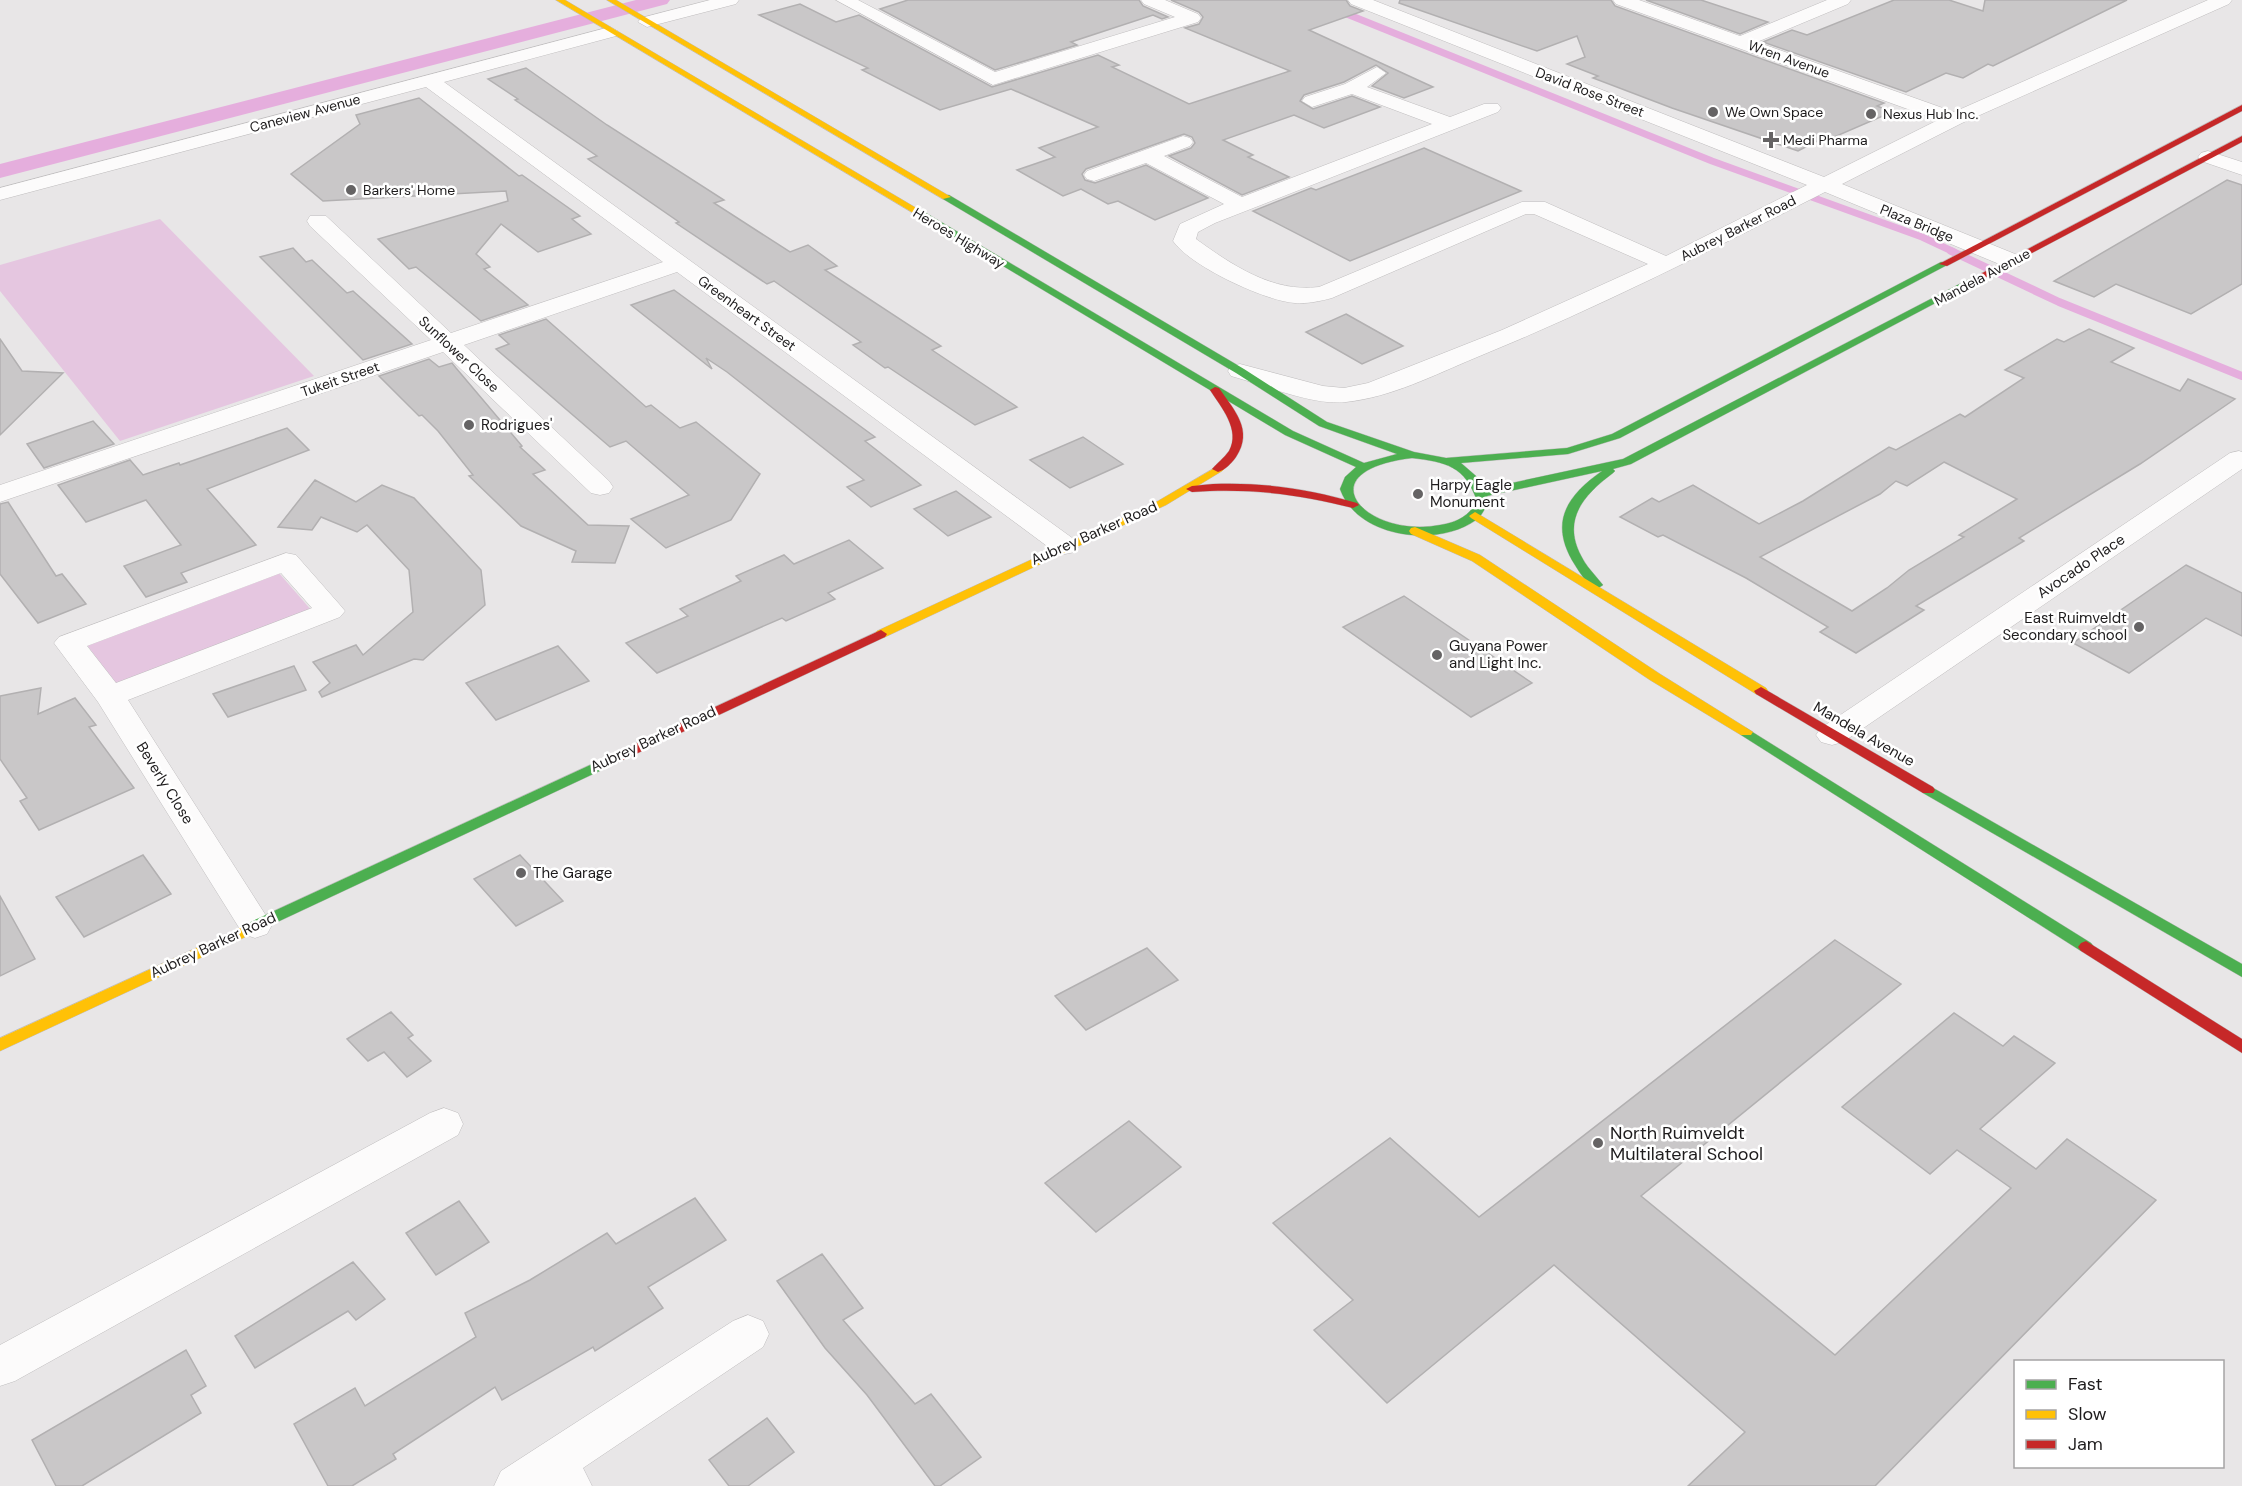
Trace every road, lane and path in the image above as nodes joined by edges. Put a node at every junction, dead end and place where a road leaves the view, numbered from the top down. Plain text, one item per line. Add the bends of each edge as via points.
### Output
1 (560, 0) edge
2 (611, 0) edge
3 (730, 0) edge
4 (845, 0) edge
5 (1150, 0) edge
6 (1357, 0) edge
7 (1622, 0) edge
8 (1842, 0) edge
9 (2223, 0) edge
10 (642, 19) junction
11 (604, 28) junction
12 (1741, 42) junction
13 (1377, 73) dead end
14 (429, 80) junction
15 (1352, 88) junction
16 (1312, 101) dead end
17 (1491, 108) dead end
18 (2242, 108) edge
19 (1955, 119) junction
20 (1450, 124) junction
21 (2242, 139) edge
22 (1183, 142) dead end
23 (1146, 155) junction
24 (2208, 157) junction
25 (2242, 169) edge
26 (1094, 175) dead end
27 (1823, 184) junction
28 (0, 194) edge
29 (1242, 205) junction
30 (318, 221) dead end
31 (1977, 247) junction
32 (2012, 261) junction
33 (680, 264) junction
34 (1667, 264) junction
35 (447, 343) junction
36 (1240, 371) junction
37 (1215, 390) junction
38 (1412, 455) junction
39 (1445, 461) junction
40 (2242, 461) edge
41 (1627, 462) junction
42 (1353, 470) junction
43 (600, 487) dead end
44 (1184, 490) junction
45 (1484, 493) junction
46 (0, 494) edge
47 (1353, 505) junction
48 (1475, 516) junction
49 (1415, 531) junction
50 (1065, 546) junction
51 (1618, 604) junction
52 (110, 696) junction
53 (1832, 735) junction
54 (255, 925) junction
55 (2242, 971) edge
56 (0, 1045) edge
57 (2242, 1047) edge
58 (444, 1124) dead end
59 (748, 1334) dead end
60 (0, 1367) edge
61 (562, 1474) edge
62 (517, 1486) edge

1 - 11 main road, Heroes Highway
2 - 10 main road, Heroes Highway
3 - 10 street
4 - 5 street via 993,80 1192,18
6 - 27 street, David Rose Street
7 - 12 street, Wren Avenue
8 - 12 street
9 - 19 street, Aubrey Barker Road
10 - 36 main road, Heroes Highway
11 - 14 street, Caneview Avenue
11 - 37 main road, Heroes Highway
12 - 19 street, Wren Avenue
13 - 15 street
14 - 28 street, Caneview Avenue
14 - 33 street, Greenheart Street
15 - 16 street
15 - 20 street
17 - 20 street
18 - 31 main road
19 - 27 street, Aubrey Barker Road
20 - 29 street
21 - 24 main road, Mandela Avenue
22 - 23 street
23 - 26 street
23 - 29 street
24 - 25 street
24 - 32 main road, Mandela Avenue
27 - 31 street, Plaza Bridge
27 - 34 street, Aubrey Barker Road
29 - 34 street via 1188,229 1184,241 1268,290 1296,296 1324,293 1529,207 1537,207
30 - 35 street, Sunflower Close
31 - 32 street, Plaza Bridge
31 - 39 main road via 1616,436 1568,451
32 - 41 main road, Mandela Avenue
33 - 35 street, Tukeit Street
33 - 50 street, Greenheart Street
34 - 36 street, Aubrey Barker Road via 1510,335 1374,390 1344,395 1294,387
35 - 43 street, Sunflower Close
35 - 46 street, Tukeit Street
36 - 38 main road, Heroes Highway via 1323,424
37 - 42 main road, Heroes Highway
37 - 44 main road, Aubrey Barker Road via 1240,432 1240,445 1232,464
38 - 39 main road
38 - 42 main road via 1385,458
39 - 45 main road via 1464,469
40 - 53 street, Avocado Place via 2239,459
41 - 45 main road, Mandela Avenue
41 - 51 main road via 1599,476 1575,496 1565,520 1570,545 1587,575
42 - 47 main road via 1347,494
44 - 47 main road via 1242,483 1269,485 1307,490
44 - 50 main road, Aubrey Barker Road
45 - 48 main road via 1483,505
47 - 49 main road via 1378,523
48 - 49 main road via 1460,525
48 - 51 main road, Mandela Avenue
49 - 57 main road via 1476,558 1655,677 1794,761
50 - 54 main road, Aubrey Barker Road
51 - 53 main road, Mandela Avenue
52 - 52 street, Beverly Close via 69,644 286,561 330,611
52 - 54 street, Beverly Close
53 - 55 main road, Mandela Avenue
54 - 56 main road, Aubrey Barker Road
58 - 60 street
59 - 61 street
61 - 62 street

